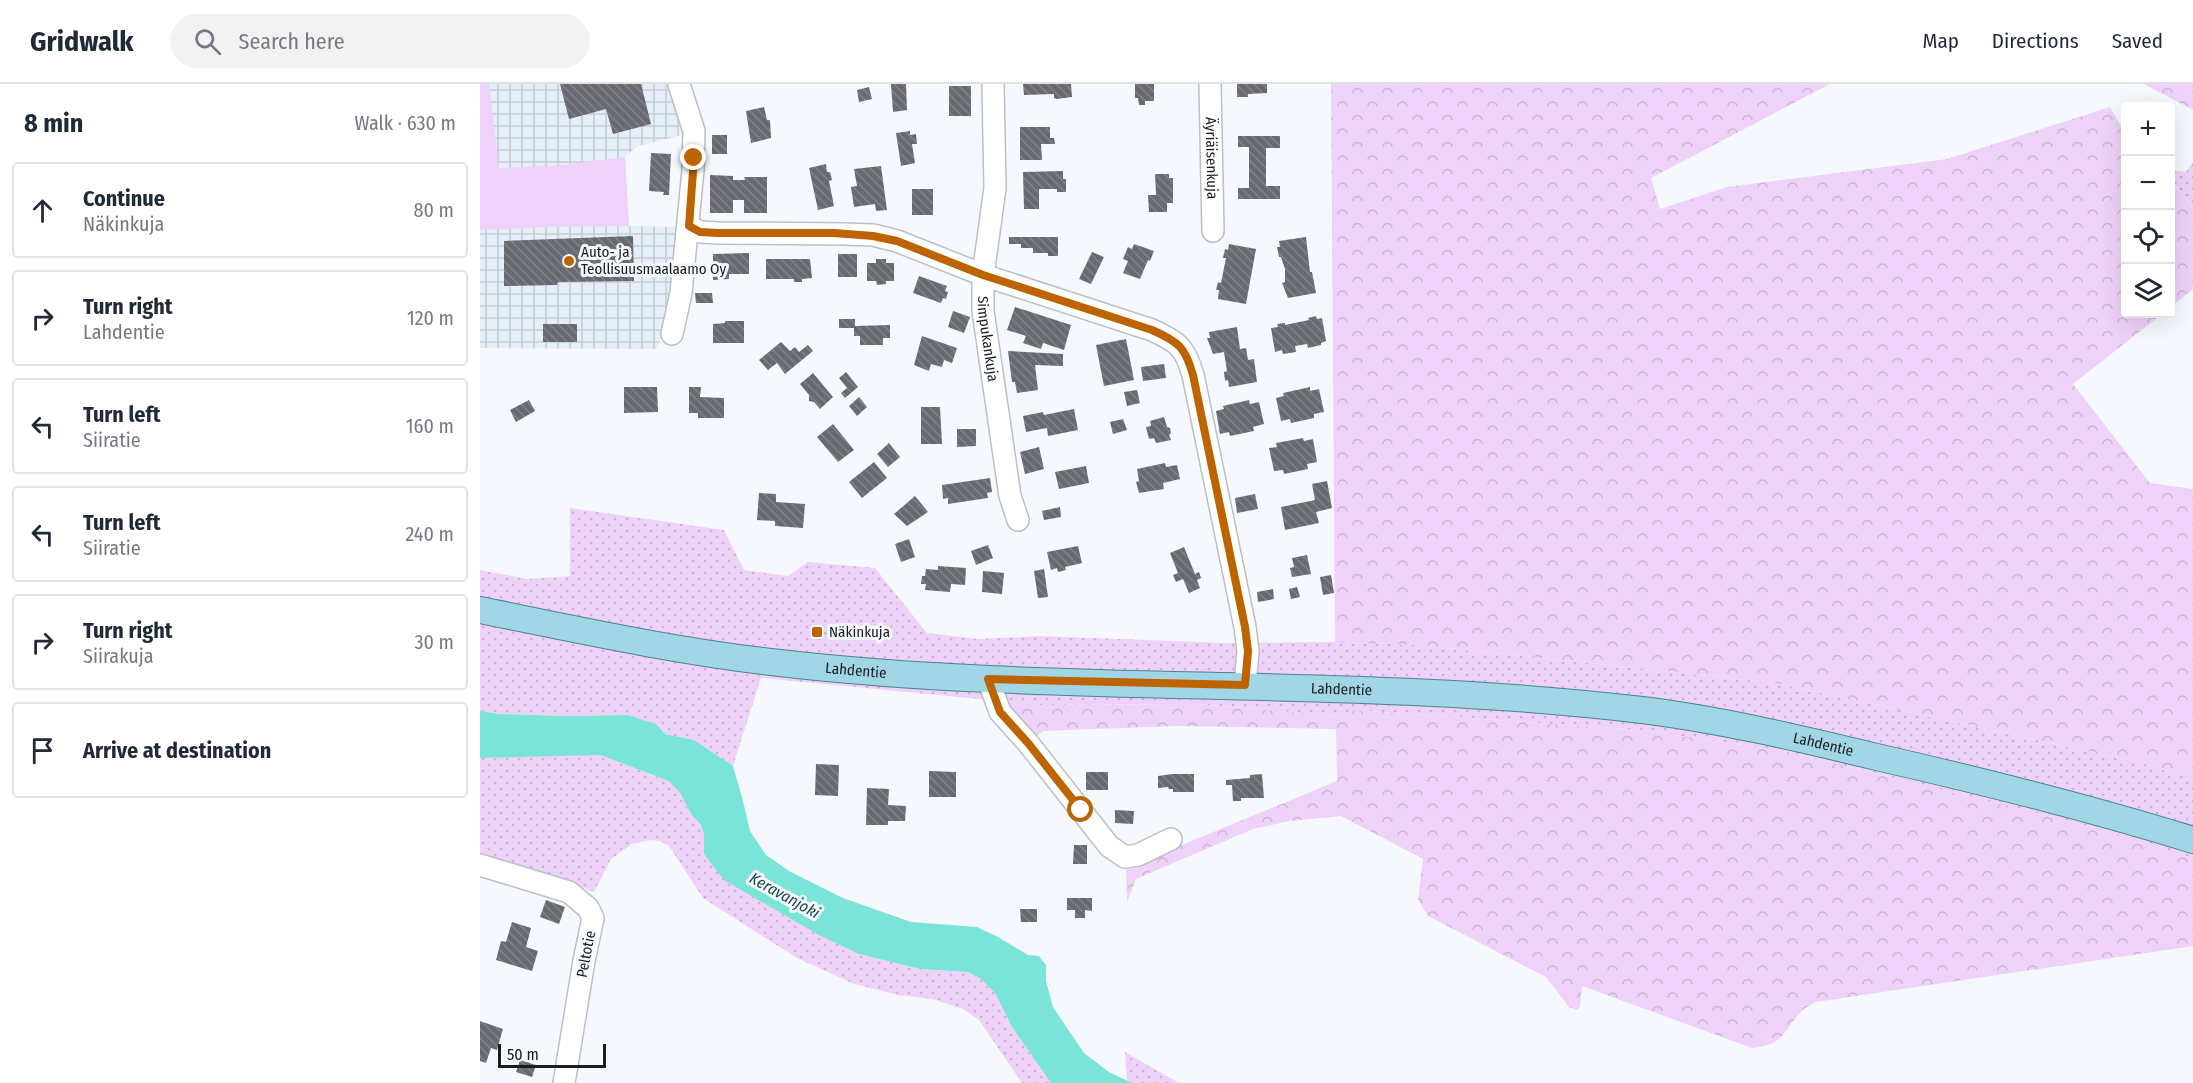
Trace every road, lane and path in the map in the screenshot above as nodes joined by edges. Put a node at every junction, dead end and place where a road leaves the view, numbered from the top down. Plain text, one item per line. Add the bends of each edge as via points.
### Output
1 (679, 84) edge
2 (993, 84) edge
3 (1210, 84) edge
4 (689, 226) junction
5 (1213, 231) dead end
6 (983, 275) junction
7 (672, 334) dead end
8 (1018, 520) dead end
9 (480, 610) edge
10 (988, 679) junction
11 (1245, 685) junction
12 (1171, 839) dead end
13 (2193, 840) edge
14 (480, 865) edge
15 (564, 1083) edge

1 - 4 street via 694,131
2 - 6 street, Simpukankuja via 995,188
3 - 5 street, Äyriäisenkuja
4 - 6 street via 700,232 718,233 873,236 897,241
4 - 7 street
6 - 8 street, Simpukankuja via 986,334 1010,496
6 - 11 street via 1152,330 1184,350 1193,375 1245,627
9 - 10 main road, Lahdentie via 647,643 780,663
10 - 11 main road, Lahdentie
10 - 12 street via 1000,712 1109,846 1125,856 1138,855
11 - 13 main road, Lahdentie via 1556,701 1684,716 1972,779
14 - 15 street, Peltotie via 568,892 588,908 593,918

